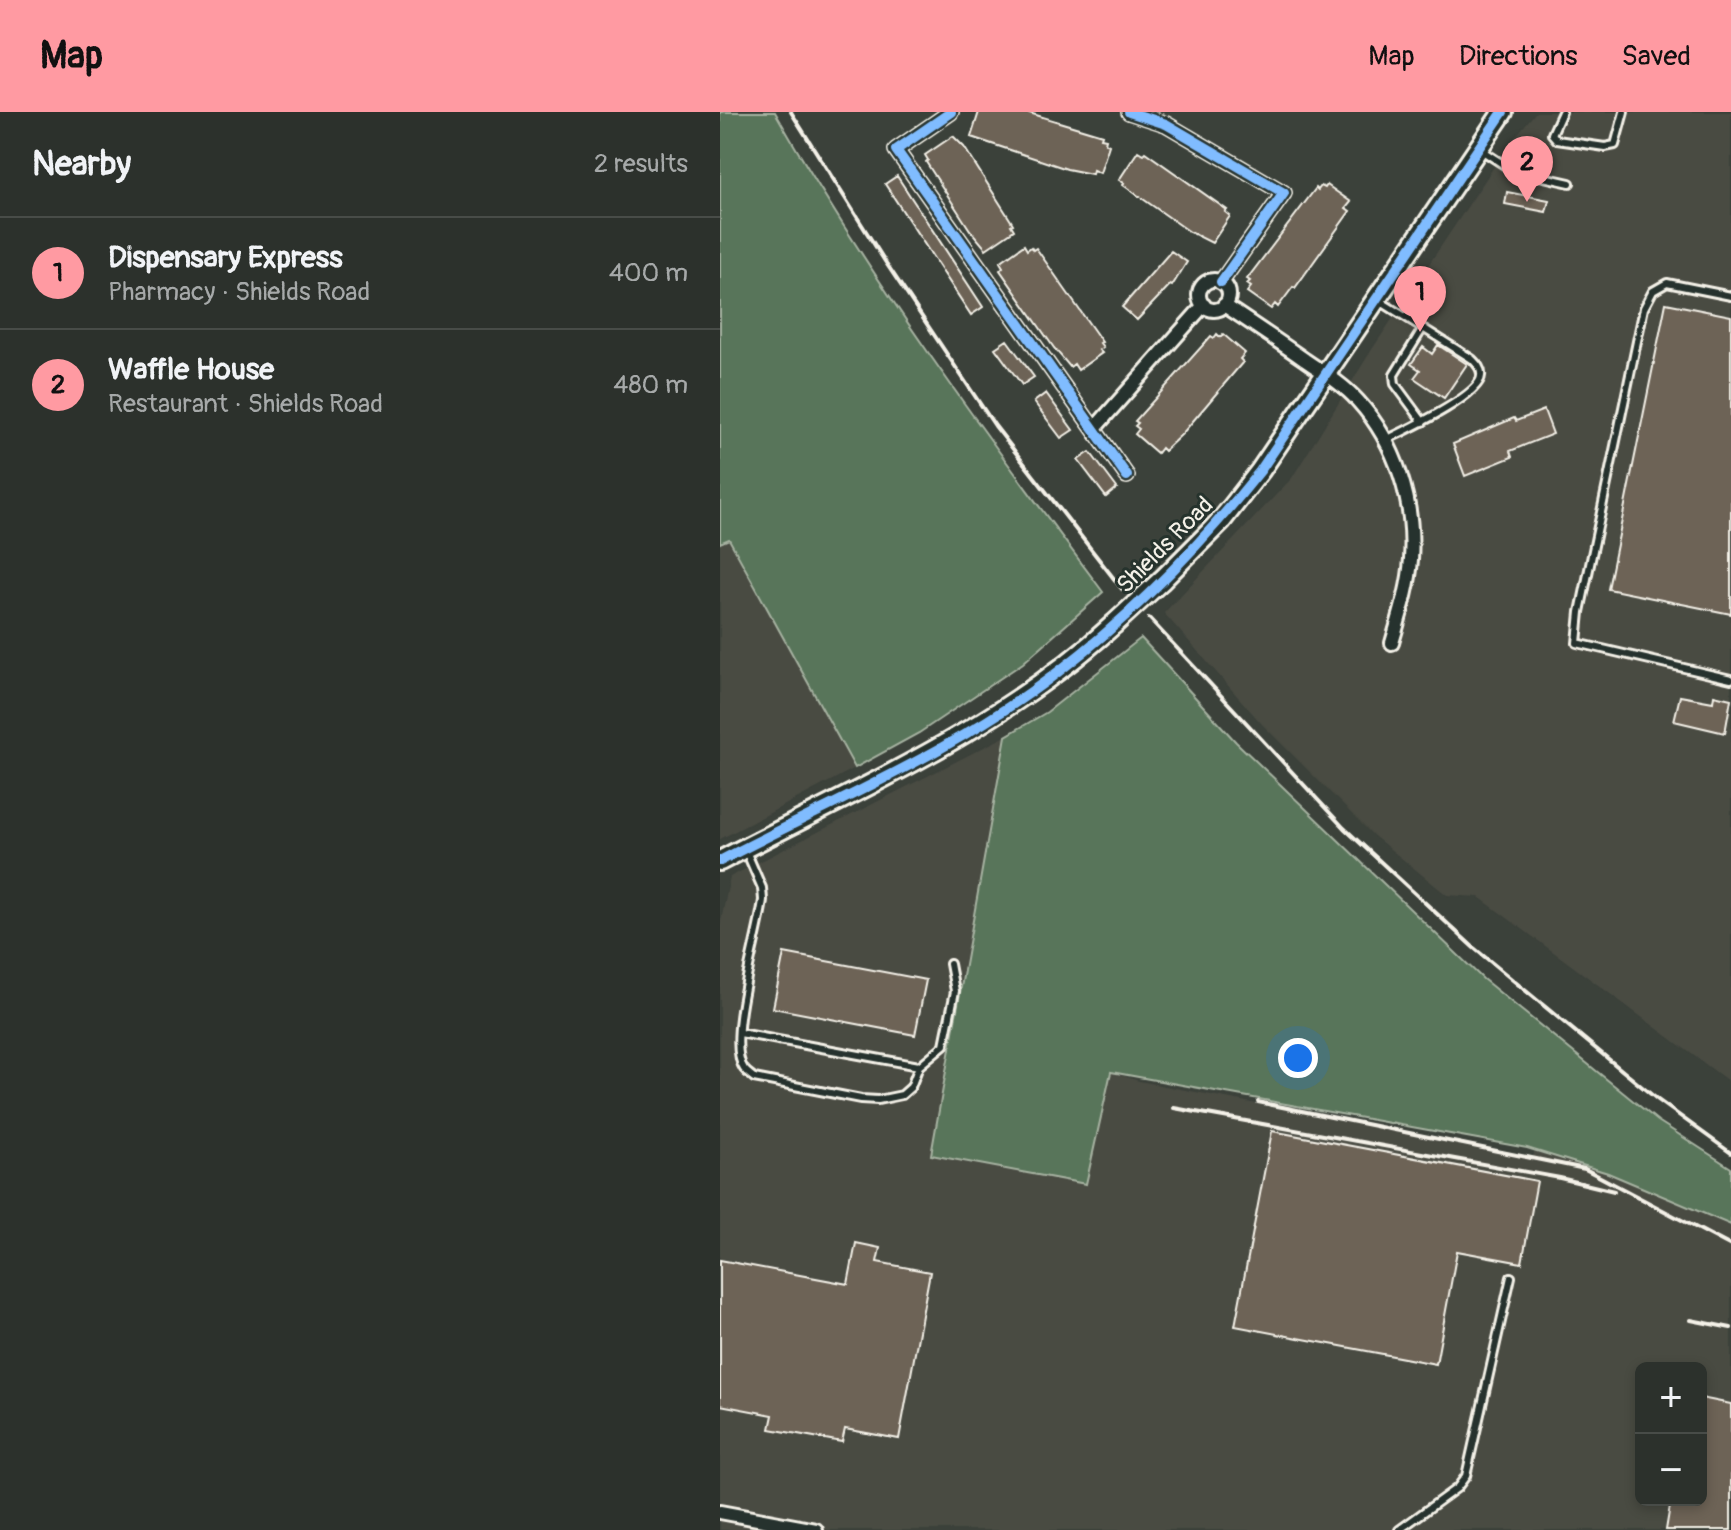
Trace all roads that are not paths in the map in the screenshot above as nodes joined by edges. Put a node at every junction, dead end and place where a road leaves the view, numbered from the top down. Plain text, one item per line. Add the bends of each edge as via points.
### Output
1 (951, 112) edge
2 (1129, 112) edge
3 (1503, 112) edge
4 (1562, 112) edge
5 (1624, 112) edge
6 (1478, 149) junction
7 (1570, 183) dead end
8 (1221, 282) junction
9 (1731, 296) edge
10 (1377, 299) junction
11 (1204, 305) junction
12 (1224, 305) junction
13 (1423, 328) junction
14 (1325, 373) junction
15 (1423, 422) junction
16 (1094, 429) junction
17 (1386, 440) junction
18 (1127, 476) dead end
19 (1392, 643) dead end
20 (1731, 679) edge
21 (745, 848) junction
22 (720, 861) edge
23 (950, 964) dead end
24 (740, 1033) junction
25 (919, 1066) junction
26 (1511, 1277) dead end
27 (720, 1512) edge
28 (816, 1530) edge
29 (1399, 1530) edge

1 - 16 street via 896,150
2 - 8 street via 1166,124 1284,193
3 - 6 street, Shields Road
4 - 5 lane via 1552,134 1557,140 1605,147 1615,145
6 - 7 lane via 1512,170
6 - 10 street, Shields Road
8 - 11 street via 1208,281 1201,288
8 - 12 street via 1229,294
9 - 20 lane via 1667,283 1653,291 1644,308 1577,643
10 - 13 lane
10 - 14 street, Shields Road
11 - 12 street
11 - 16 street
12 - 14 street
13 - 15 lane via 1394,375
13 - 15 lane via 1479,365 1482,374 1471,391
14 - 17 street via 1357,399
14 - 21 street, Shields Road, bridge via 1222,520 1057,673 900,770
15 - 17 lane
16 - 18 street
17 - 19 street via 1407,495 1411,528 1407,589
21 - 22 street, Shields Road
21 - 24 lane via 763,900
23 - 25 lane via 955,991 944,1045
24 - 25 lane
24 - 25 lane via 739,1056 754,1078 861,1099 902,1095
26 - 29 lane via 1466,1476
27 - 28 street

